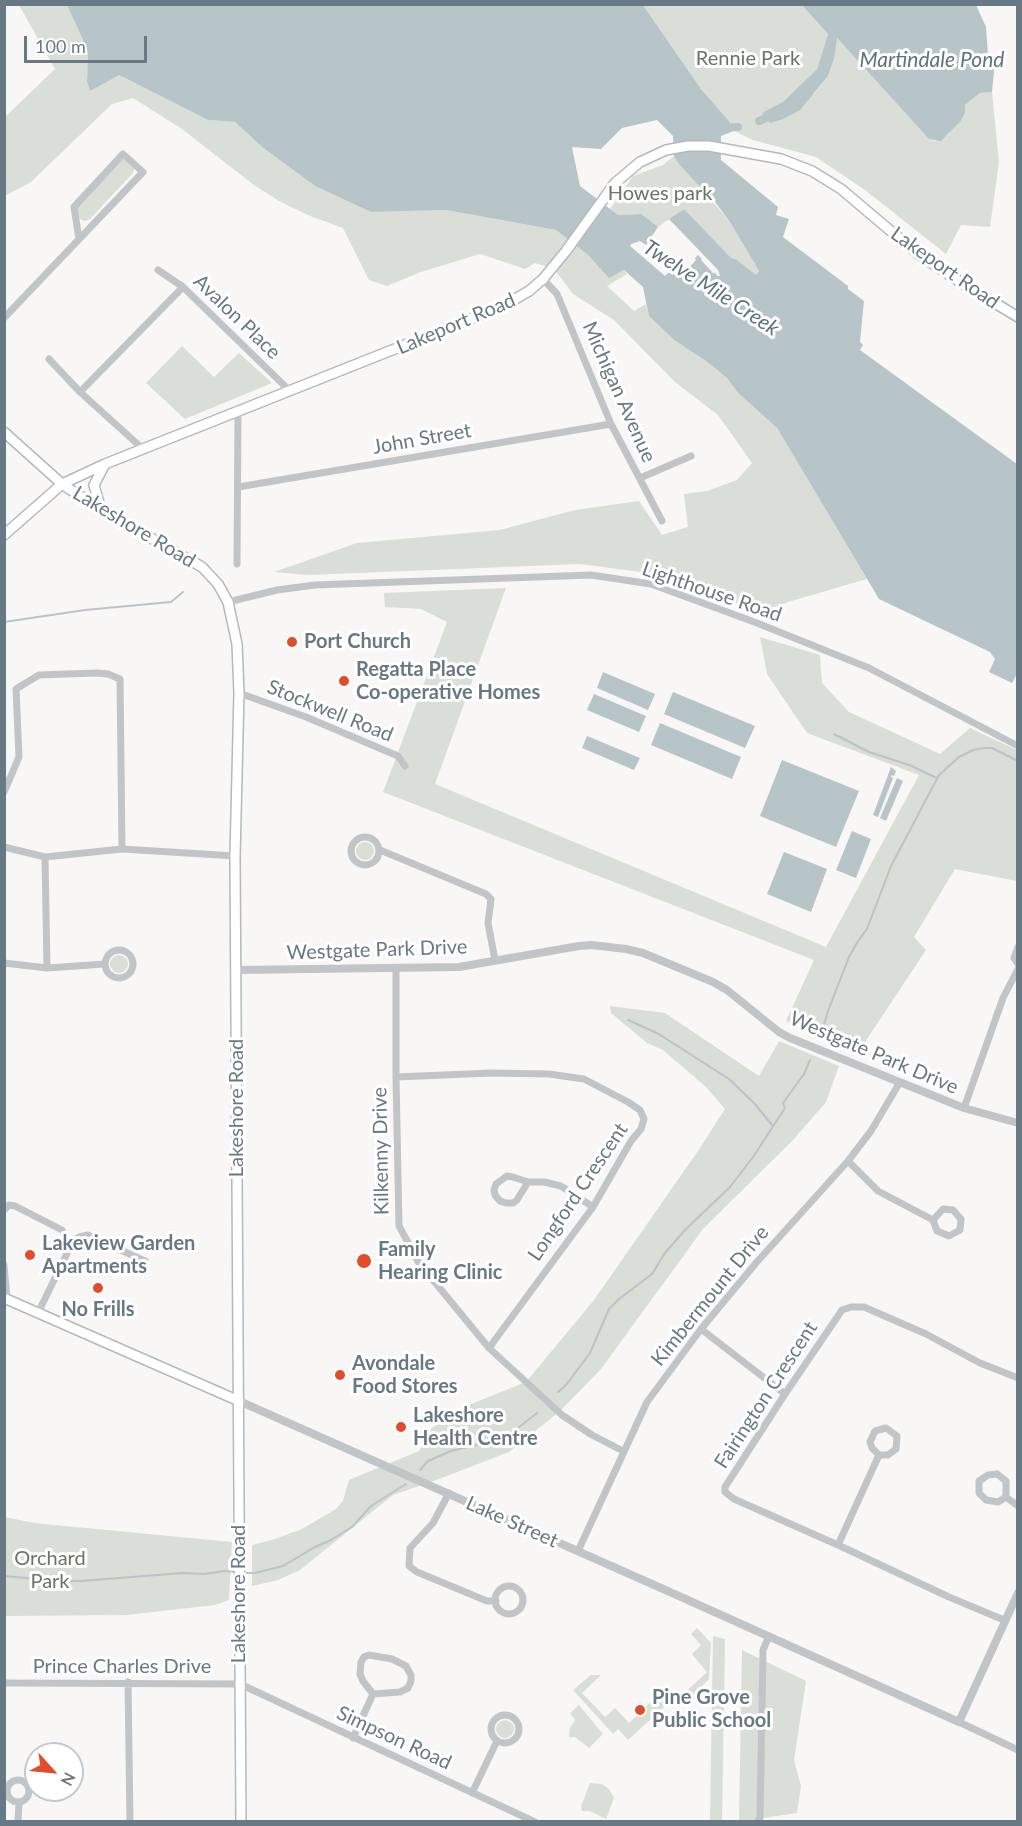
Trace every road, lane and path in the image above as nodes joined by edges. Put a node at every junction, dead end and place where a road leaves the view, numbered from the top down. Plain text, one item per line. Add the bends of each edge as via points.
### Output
1 (79, 239) junction
2 (158, 270) dead end
3 (543, 279) junction
4 (183, 287) junction
5 (1017, 317) edge
6 (4, 318) edge
7 (50, 359) dead end
8 (290, 391) junction
9 (80, 392) junction
10 (238, 411) junction
11 (611, 424) junction
12 (4, 432) edge
13 (143, 449) junction
14 (691, 456) dead end
15 (105, 464) junction
16 (640, 478) junction
17 (62, 484) junction
18 (238, 487) junction
19 (101, 510) junction
20 (662, 520) dead end
21 (4, 535) edge
22 (237, 564) dead end
23 (228, 602) junction
24 (239, 693) junction
25 (1017, 746) edge
26 (405, 766) dead end
27 (4, 792) edge
28 (4, 847) edge
29 (122, 849) junction
30 (380, 850) junction
31 (235, 856) junction
32 (45, 857) junction
33 (1017, 947) edge
34 (495, 960) junction
35 (4, 963) edge
36 (105, 964) junction
37 (1017, 964) edge
38 (47, 968) junction
39 (396, 969) junction
40 (1017, 969) edge
41 (236, 970) junction
42 (396, 1077) junction
43 (900, 1082) junction
44 (964, 1108) junction
45 (1017, 1123) edge
46 (848, 1161) junction
47 (528, 1182) junction
48 (593, 1207) junction
49 (4, 1210) edge
50 (933, 1220) junction
51 (62, 1230) dead end
52 (144, 1262) dead end
53 (4, 1265) edge
54 (6, 1299) edge
55 (38, 1313) junction
56 (701, 1329) junction
57 (489, 1348) junction
58 (1017, 1378) edge
59 (784, 1394) junction
60 (238, 1401) junction
61 (623, 1450) junction
62 (879, 1455) dead end
63 (449, 1493) junction
64 (1006, 1497) junction
65 (1017, 1506) edge
66 (838, 1545) junction
67 (578, 1551) junction
68 (1017, 1593) edge
69 (496, 1601) junction
70 (1004, 1620) junction
71 (769, 1636) junction
72 (128, 1682) junction
73 (4, 1683) edge
74 (240, 1684) junction
75 (373, 1694) junction
76 (959, 1722) junction
77 (353, 1738) junction
78 (497, 1740) junction
79 (1017, 1750) edge
80 (472, 1793) junction
81 (19, 1803) dead end
82 (18, 1821) edge
83 (130, 1821) edge
84 (241, 1821) edge
85 (535, 1821) edge
86 (757, 1821) edge

1 - 1 street via 143,172 123,154 74,207
1 - 6 street
2 - 4 street, Avalon Place
3 - 5 main road, Lakeport Road via 605,195 640,162 666,150 709,147 781,159 812,171 841,189 918,254
3 - 8 main road, Lakeport Road via 503,306
3 - 11 street, Michigan Avenue via 557,294
4 - 8 street, Avalon Place
4 - 9 street
7 - 9 street
8 - 10 main road, Lakeport Road
9 - 13 street
10 - 13 main road, Lakeport Road
10 - 18 street
11 - 16 street, Michigan Avenue
11 - 18 street, John Street
12 - 17 main road, Lakeshore Road
13 - 15 main road, Lakeport Road
14 - 16 street
15 - 17 main road, Lakeport Road
15 - 19 main road via 94,485
16 - 20 street, Michigan Avenue
17 - 19 main road, Lakeshore Road
17 - 21 main road, Lakeport Road
18 - 22 street
19 - 23 main road, Lakeshore Road via 202,567
23 - 24 main road, Lakeshore Road via 237,644
23 - 25 street, Lighthouse Road via 315,585 591,574 651,584 869,668
24 - 26 street, Stockwell Road via 398,756
24 - 31 main road, Lakeshore Road
27 - 29 street via 18,757 16,688 39,675 96,673 120,679
28 - 32 street
29 - 31 street
29 - 32 street
30 - 30 street via 378,859 370,865 361,865 351,855 352,846 363,837 376,841
30 - 34 street via 486,894 491,899 488,923
31 - 41 main road, Lakeshore Road
32 - 38 street
33 - 37 street
34 - 39 street, Westgate Park Drive via 459,967
34 - 43 street, Westgate Park Drive via 592,945 643,953 727,990 779,1032
35 - 38 street
36 - 36 street via 108,973 116,978 129,973 132,964 123,950 107,955
36 - 38 street
39 - 41 street, Westgate Park Drive
39 - 42 street, Kilkenny Drive
40 - 44 street
41 - 60 main road, Lakeshore Road
42 - 48 street, Longford Crescent via 549,1074 584,1079 628,1102 640,1110 644,1119 641,1129
42 - 57 street, Kilkenny Drive via 399,1226 420,1263
43 - 44 street, Westgate Park Drive
43 - 46 street, Kimbermount Drive
44 - 45 street, Westgate Park Drive
46 - 50 street via 878,1191
46 - 56 street, Kimbermount Drive
47 - 47 street via 513,1203 495,1195 496,1184 507,1176
47 - 48 street via 561,1186
48 - 57 street, Longford Crescent
49 - 51 street via 15,1206
50 - 50 street via 937,1231 949,1236 960,1230 961,1219 953,1210 943,1209
52 - 55 street via 88,1235 79,1237 72,1243
53 - 54 street
54 - 55 main road, Lake Street
55 - 60 main road, Lake Street
56 - 59 street
56 - 61 street, Kimbermount Drive via 647,1402
57 - 61 street, Kilkenny Drive via 562,1415
58 - 59 street, Fairington Crescent via 864,1307 850,1307 842,1310
59 - 66 street, Fairington Crescent via 725,1492
60 - 63 street, Lake Street
60 - 74 main road, Lakeshore Road
61 - 67 street, Kimbermount Drive
62 - 66 street
63 - 67 street, Lake Street
63 - 69 street via 433,1523 410,1548 409,1566 487,1601
64 - 64 street via 998,1503 986,1500 979,1493 979,1482 997,1474 1006,1481
64 - 65 street
66 - 70 street, Fairington Crescent
67 - 71 street, Lake Street
68 - 70 street
69 - 69 street via 506,1586 517,1588 523,1598 522,1605 513,1613 501,1611
70 - 76 street
71 - 76 street, Lake Street
71 - 86 street via 763,1650
72 - 73 street, Prince Charles Drive
72 - 74 street, Prince Charles Drive
72 - 83 street
74 - 77 street, Simpson Road
74 - 84 main road, Lakeshore Road
75 - 75 street via 408,1688 411,1681 406,1666 375,1655 364,1657 360,1674
75 - 77 street
76 - 79 street, Lake Street
77 - 80 street, Simpson Road
78 - 78 street via 506,1743 518,1735 513,1718 505,1715 493,1721 491,1734
78 - 80 street
80 - 85 street, Simpson Road
81 - 82 street

